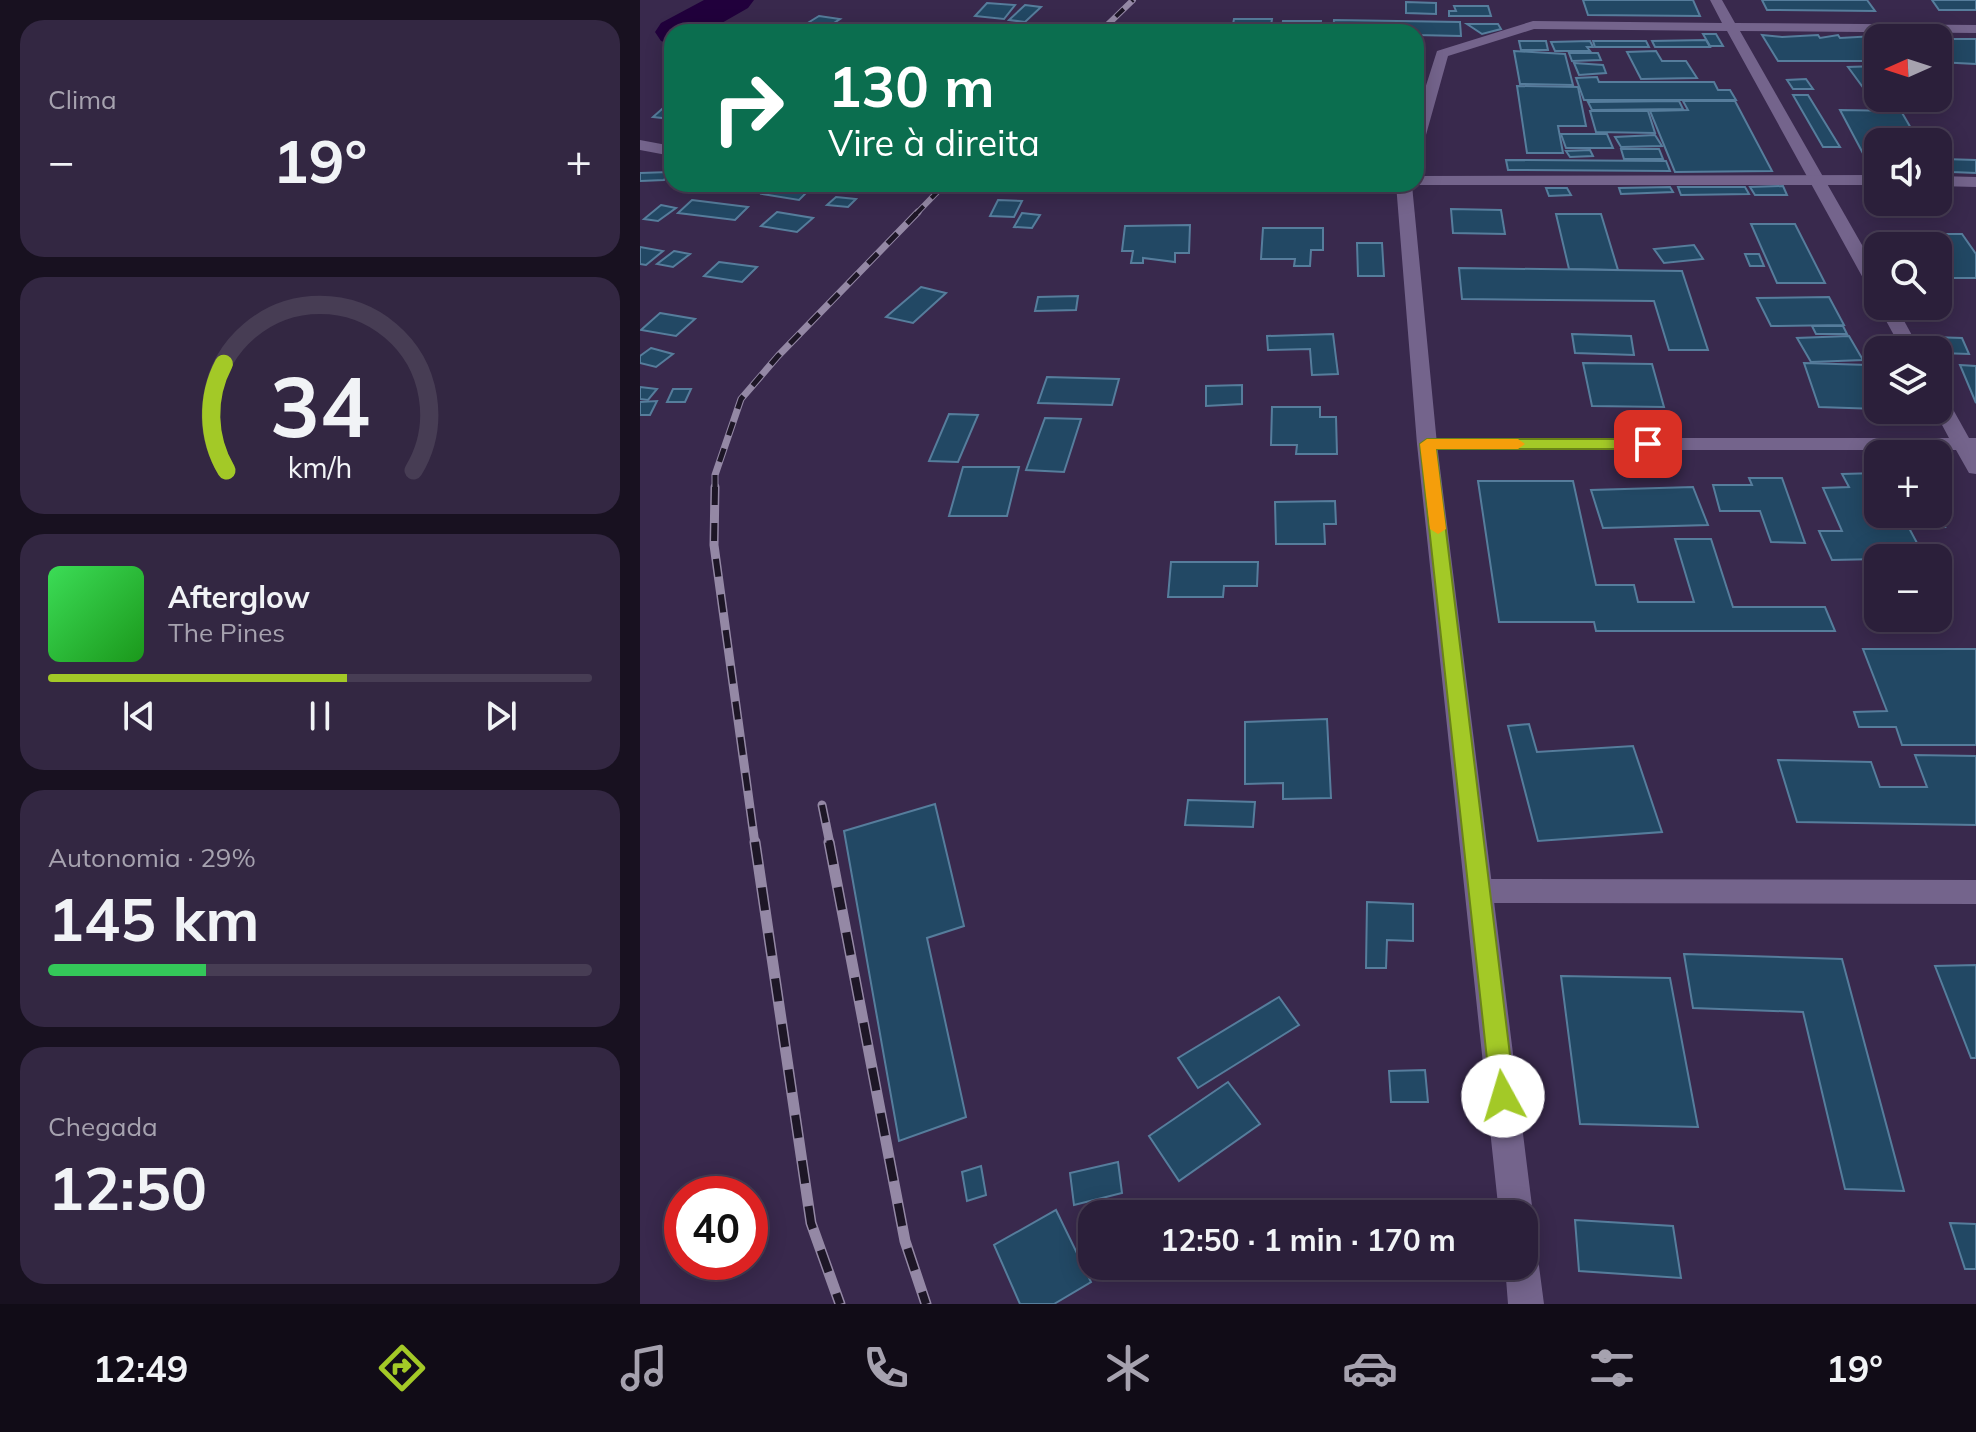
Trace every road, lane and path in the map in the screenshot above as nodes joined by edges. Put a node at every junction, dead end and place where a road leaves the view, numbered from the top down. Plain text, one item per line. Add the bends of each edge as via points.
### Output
1 (1716, 0) edge
2 (1730, 25) junction
3 (1976, 29) edge
4 (1424, 115) edge
5 (640, 145) edge
6 (664, 150) edge
7 (1817, 179) junction
8 (1864, 180) edge
9 (1424, 181) edge
10 (1952, 181) edge
11 (1976, 182) edge
12 (1405, 192) edge
13 (1864, 264) edge
14 (1952, 419) edge
15 (1427, 444) junction
16 (1970, 444) edge
17 (1976, 468) edge
18 (1480, 891) junction
19 (1976, 892) edge
20 (1514, 1200) edge
21 (1523, 1280) edge
22 (1526, 1304) edge

1 - 2 street
2 - 3 street
2 - 4 street via 1533,25 1442,54
2 - 7 street
5 - 6 street
7 - 8 street
7 - 9 street
7 - 13 street
10 - 11 street
12 - 15 street
14 - 16 street
15 - 16 street
15 - 18 street
16 - 17 street
18 - 19 street
18 - 20 street
21 - 22 street

